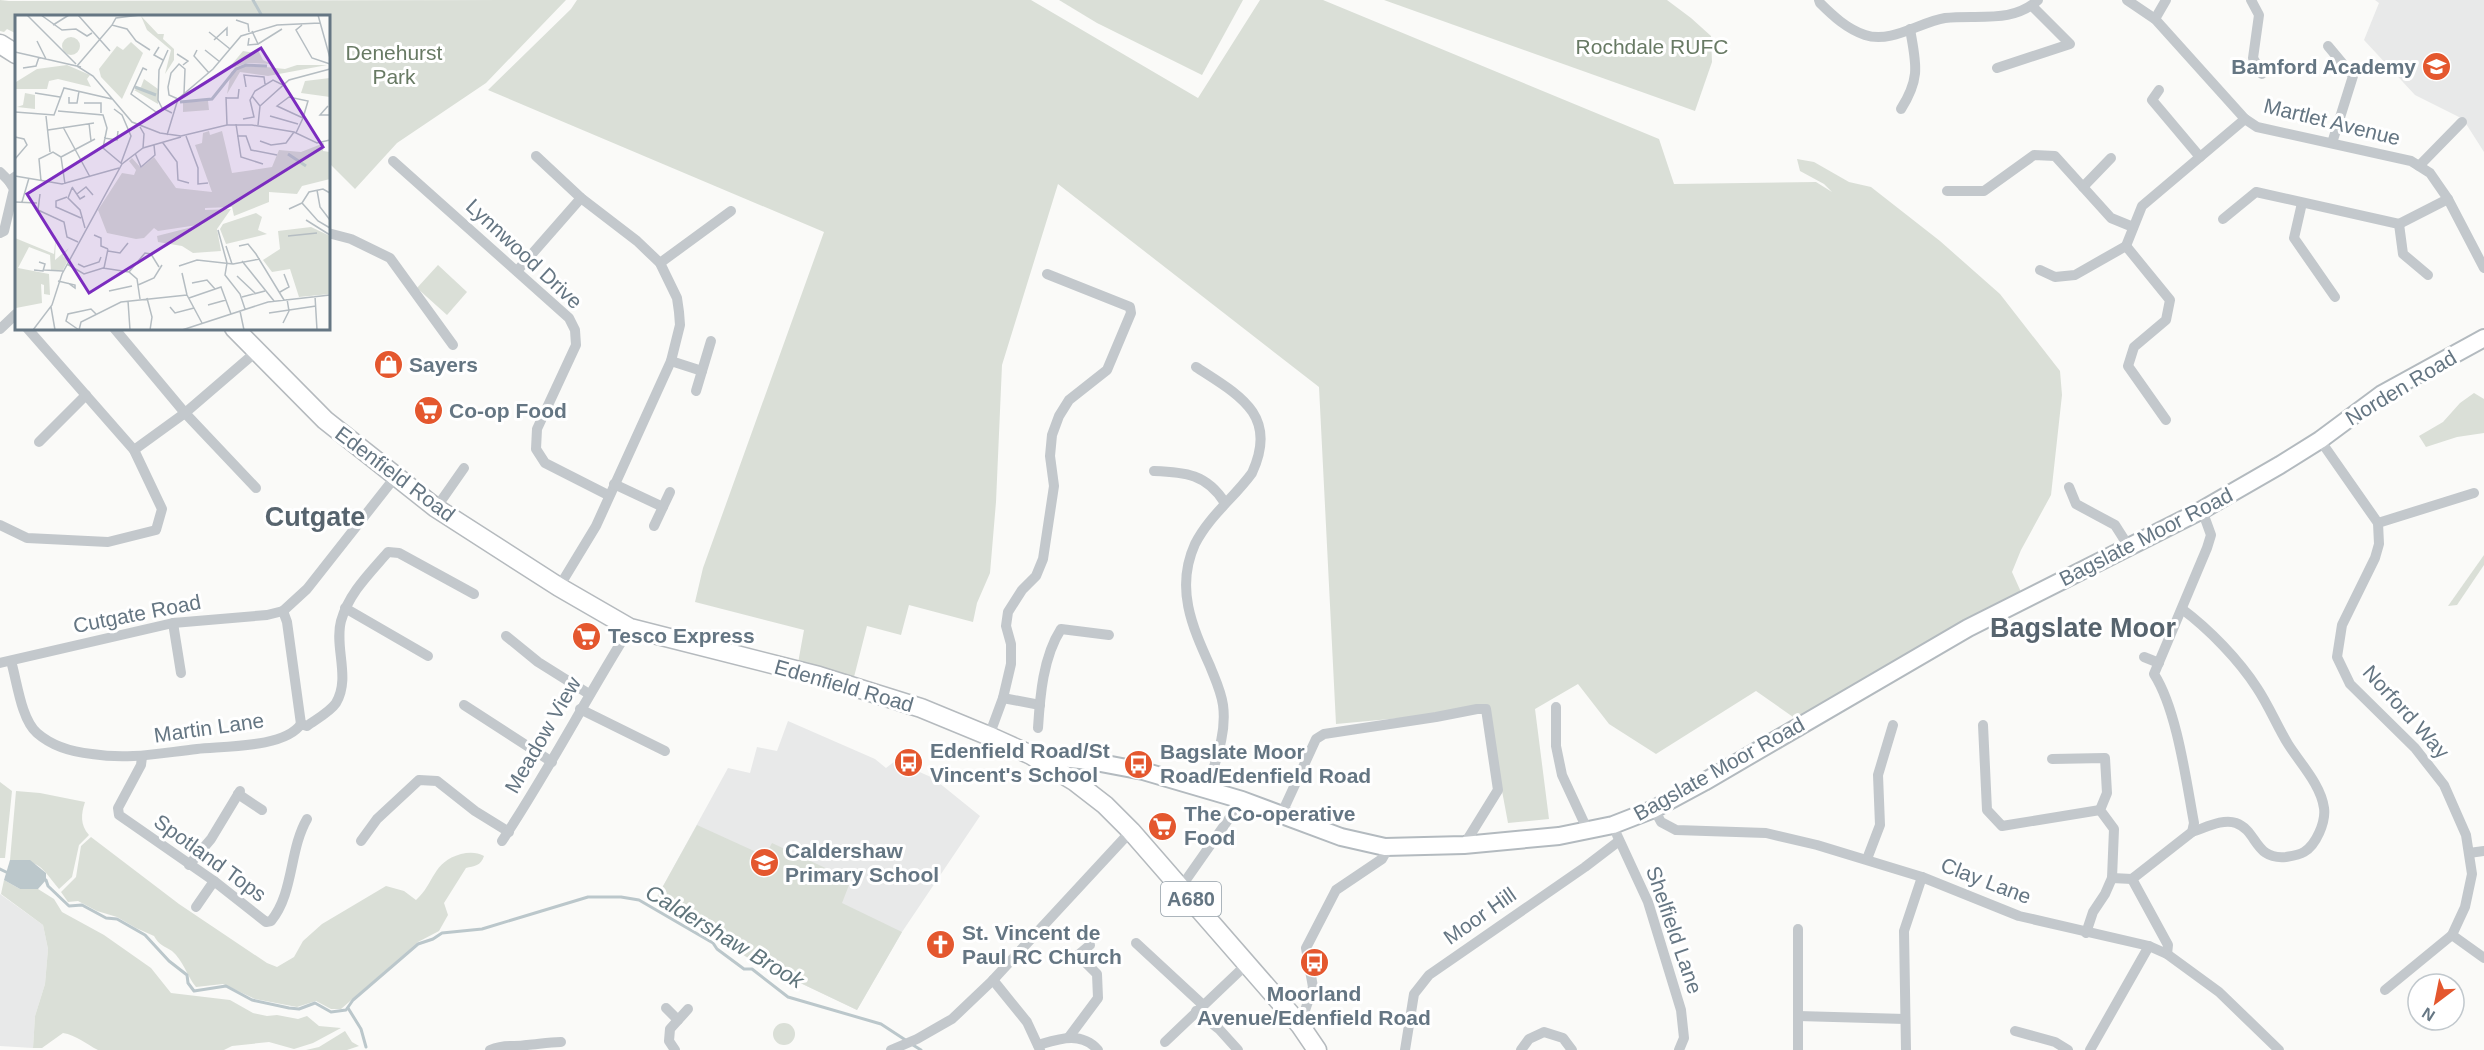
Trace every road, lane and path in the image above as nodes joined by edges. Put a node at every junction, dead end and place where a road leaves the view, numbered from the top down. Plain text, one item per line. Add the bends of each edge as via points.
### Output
1 (1819, 0) edge
2 (2127, 0) edge
3 (2166, 0) edge
4 (2251, 0) edge
5 (2035, 3) edge
6 (2155, 19) junction
7 (1910, 29) junction
8 (2081, 38) dead end
9 (0, 44) edge
10 (2070, 44) junction
11 (2328, 46) dead end
12 (15, 53) edge
13 (1997, 68) dead end
14 (2262, 74) dead end
15 (2159, 90) dead end
16 (1901, 109) dead end
17 (2245, 119) junction
18 (2462, 122) dead end
19 (2332, 143) junction
20 (536, 156) dead end
21 (2200, 157) junction
22 (2111, 158) dead end
23 (393, 161) dead end
24 (2419, 166) junction
25 (0, 172) edge
26 (13, 178) edge
27 (2083, 187) junction
28 (1947, 192) dead end
29 (581, 198) junction
30 (2448, 199) junction
31 (2302, 202) junction
32 (731, 211) dead end
33 (2223, 219) dead end
34 (2399, 224) junction
35 (2133, 228) junction
36 (0, 234) edge
37 (330, 234) edge
38 (2126, 246) junction
39 (660, 263) junction
40 (2484, 268) edge
41 (2040, 270) dead end
42 (517, 271) junction
43 (1047, 274) dead end
44 (2428, 274) dead end
45 (2336, 297) dead end
46 (15, 316) edge
47 (0, 329) edge
48 (29, 330) edge
49 (116, 330) edge
50 (236, 330) edge
51 (2484, 338) edge
52 (711, 341) dead end
53 (453, 345) dead end
54 (256, 351) junction
55 (671, 361) junction
56 (1196, 367) dead end
57 (702, 371) junction
58 (696, 391) dead end
59 (86, 395) junction
60 (185, 413) junction
61 (2166, 420) dead end
62 (2320, 440) junction
63 (39, 442) dead end
64 (134, 450) junction
65 (464, 468) dead end
66 (1154, 471) dead end
67 (396, 476) junction
68 (614, 484) junction
69 (2069, 487) dead end
70 (256, 488) dead end
71 (670, 492) dead end
72 (2474, 493) dead end
73 (608, 495) junction
74 (1226, 503) junction
75 (663, 507) junction
76 (436, 508) junction
77 (2202, 510) junction
78 (2378, 523) junction
79 (0, 525) edge
80 (654, 526) dead end
81 (2129, 547) junction
82 (560, 587) junction
83 (474, 594) dead end
84 (345, 608) junction
85 (2182, 609) junction
86 (283, 611) junction
87 (174, 623) junction
88 (630, 628) junction
89 (1109, 635) dead end
90 (506, 636) dead end
91 (428, 656) dead end
92 (2144, 657) dead end
93 (5, 662) edge
94 (2159, 663) junction
95 (181, 673) dead end
96 (589, 694) junction
97 (1003, 698) junction
98 (464, 705) dead end
99 (1040, 705) junction
100 (1556, 707) dead end
101 (580, 709) junction
102 (301, 724) junction
103 (1893, 725) dead end
104 (1983, 725) dead end
105 (1038, 728) dead end
106 (989, 736) junction
107 (665, 751) dead end
108 (1030, 755) junction
109 (142, 757) junction
110 (2052, 759) dead end
111 (1088, 761) junction
112 (552, 762) junction
113 (1074, 781) junction
114 (1207, 789) junction
115 (1242, 800) junction
116 (1654, 809) junction
117 (262, 810) dead end
118 (2100, 810) junction
119 (1281, 815) junction
120 (307, 819) dead end
121 (1131, 831) junction
122 (1588, 831) junction
123 (2192, 831) junction
124 (1616, 833) junction
125 (361, 841) dead end
126 (1464, 845) junction
127 (1385, 847) junction
128 (2484, 851) edge
129 (2469, 853) junction
130 (1867, 859) junction
131 (189, 865) junction
132 (1922, 877) junction
133 (2112, 878) junction
134 (2132, 879) junction
135 (214, 881) junction
136 (1181, 886) junction
137 (196, 907) dead end
138 (1798, 929) dead end
139 (2085, 933) junction
140 (2452, 935) junction
141 (1136, 943) dead end
142 (1090, 945) dead end
143 (2149, 946) junction
144 (2168, 954) junction
145 (2484, 958) edge
146 (1247, 963) junction
147 (993, 980) junction
148 (2385, 990) dead end
149 (666, 1008) dead end
150 (1200, 1008) junction
151 (688, 1009) dead end
152 (1798, 1016) junction
153 (1905, 1019) junction
154 (678, 1020) junction
155 (1300, 1025) junction
156 (2015, 1031) dead end
157 (1069, 1037) junction
158 (561, 1042) dead end
159 (1164, 1042) dead end
160 (1039, 1048) edge
161 (490, 1050) edge
162 (675, 1050) edge
163 (891, 1050) edge
164 (1098, 1050) edge
165 (1238, 1050) edge
166 (1317, 1050) edge
167 (1406, 1050) edge
168 (1521, 1050) edge
169 (1572, 1050) edge
170 (1679, 1050) edge
171 (1798, 1050) edge
172 (1906, 1050) edge
173 (2068, 1050) edge
174 (2090, 1050) edge
175 (2279, 1050) edge

1 - 7 street via 1840,22 1866,36 1887,36
2 - 6 street, Martlet Avenue
3 - 6 street
4 - 14 street via 2259,15 2253,58
5 - 7 street via 1998,18 1944,18
5 - 10 street
6 - 17 street, Martlet Avenue
7 - 16 street via 1916,65 1913,89
8 - 10 street
9 - 12 main road
10 - 13 street
11 - 19 street via 2353,76
15 - 21 street via 2152,100
17 - 19 street, Martlet Avenue via 2257,127
17 - 21 street
18 - 24 street
19 - 24 street, Martlet Avenue
20 - 29 street
21 - 35 street via 2142,206
22 - 27 street
23 - 42 street, Lynnwood Drive
24 - 30 street, Martlet Avenue via 2430,173
25 - 26 street
26 - 36 street via 14,189
27 - 28 street via 2055,156 2034,155 1984,191
27 - 35 street via 2111,218
29 - 39 street
29 - 42 street
30 - 34 street
30 - 40 street, Martlet Avenue
31 - 33 street via 2256,192
31 - 34 street
31 - 45 street via 2294,238
32 - 39 street
34 - 44 street via 2403,254
35 - 38 street
37 - 53 street via 390,258
38 - 41 street via 2075,275 2055,277
38 - 61 street via 2170,300 2166,320 2134,347 2128,366
39 - 55 street via 680,312
42 - 73 street, Lynnwood Drive via 569,318 575,330 576,345 537,429 536,448 545,463
43 - 97 street via 1130,307 1131,313 1107,370 1069,400 1052,435 1054,486 1043,559 1036,576 1008,612 1005,626 1011,644 1011,664
46 - 47 street
48 - 59 street
49 - 60 street
50 - 54 main road, Edenfield Road / A680
51 - 62 street, Norden Road via 2382,394
52 - 57 street
54 - 60 street
54 - 67 main road, Edenfield Road / A680 via 325,420
55 - 57 street
55 - 68 street
56 - 74 street via 1243,398 1259,424 1262,439 1257,463
57 - 58 street
59 - 63 street
59 - 64 street
60 - 64 street
60 - 70 street
62 - 77 street, Bagslate Moor Road
62 - 78 street
64 - 79 street via 162,508 156,531 108,542 27,538
65 - 76 street
66 - 74 street via 1191,474
67 - 76 main road, Edenfield Road / A680
67 - 86 street via 307,590
68 - 73 street
68 - 75 street
69 - 81 street via 2076,504 2115,525
71 - 75 street
72 - 78 street
73 - 82 street via 596,526
74 - 114 street via 1195,545 1186,591 1191,624 1220,688 1223,705 1220,748
75 - 80 street
76 - 82 main road, Edenfield Road / A680
77 - 81 street, Bagslate Moor Road
77 - 85 street via 2211,535
78 - 129 street, Norford Way via 2375,558 2342,624 2337,657 2350,684 2415,748 2444,785 2466,835
81 - 116 street, Bagslate Moor Road via 1968,628
82 - 88 main road, Edenfield Road / A680
83 - 84 street, Martin Lane via 392,551 354,591
84 - 91 street
84 - 102 street, Martin Lane via 340,624 342,684 335,704 307,726
85 - 94 street
85 - 123 street via 2214,635 2256,686 2324,809 2313,843 2294,856 2264,852 2234,822
86 - 87 street, Cutgate Road
86 - 102 street
87 - 93 street, Cutgate Road
87 - 95 street
88 - 96 street, Meadow View
88 - 106 main road, Edenfield Road / A680 via 819,676 921,708
89 - 99 street via 1061,629 1052,643
90 - 96 street
92 - 94 street
93 - 109 street, Martin Lane via 28,722 36,732 66,750
94 - 123 street via 2154,674 2162,687 2181,754 2194,823
96 - 101 street, Meadow View
97 - 99 street
97 - 106 street
98 - 112 street
99 - 105 street
100 - 122 street via 1556,746 1562,776
101 - 107 street
101 - 112 street, Meadow View
102 - 109 street, Martin Lane via 293,732 253,746
103 - 130 street via 1878,775 1880,825
104 - 118 street via 1987,810 2002,826
106 - 108 main road, Edenfield Road / A680
108 - 111 street, Bagslate Moor Road
108 - 113 main road, Edenfield Road / A680
109 - 131 street, Spotland Tops via 118,808 119,815
110 - 118 street via 2105,758 2107,793
111 - 113 street
111 - 114 street, Bagslate Moor Road
112 - 125 street, Meadow View via 505,836 436,781 420,780 377,819
113 - 121 main road, Edenfield Road / A680
114 - 115 street, Bagslate Moor Road
115 - 119 street, Bagslate Moor Road
115 - 136 street
116 - 124 street, Bagslate Moor Road
116 - 130 street, Clay Lane via 1661,822 1676,830 1766,833
117 - 131 street via 239,793 211,840
118 - 133 street via 2114,830
119 - 126 street via 1316,739 1324,734 1486,709 1498,790
119 - 127 street, Bagslate Moor Road via 1341,837
120 - 135 street, Spotland Tops via 299,832 281,907 272,921 257,917
121 - 136 main road, Edenfield Road / A680
121 - 147 street
122 - 124 street, Bagslate Moor Road
122 - 126 street, Bagslate Moor Road
123 - 134 street
124 - 167 street, Moor Hill via 1585,867 1430,975 1414,994
124 - 170 street, Shelfield Lane via 1648,902 1681,1010 1684,1038
126 - 127 street, Bagslate Moor Road
127 - 155 street via 1382,859 1336,890 1306,948 1313,987
128 - 129 street
129 - 140 street, Norford Way via 2472,874 2465,907
130 - 132 street, Clay Lane
131 - 135 street, Spotland Tops
132 - 139 street, Clay Lane via 2019,916
132 - 153 street via 1904,931
133 - 134 street
133 - 139 street
134 - 144 street via 2168,945
135 - 137 street
136 - 146 main road, Edenfield Road / A680
138 - 152 street
139 - 143 street, Clay Lane
140 - 145 street
140 - 148 street, Norford Way
141 - 150 street
142 - 157 street via 1075,958 1097,974 1098,998
143 - 144 street, Clay Lane
143 - 174 street
144 - 175 street, Clay Lane via 2219,992
146 - 150 street
146 - 155 main road, Edenfield Road / A680
147 - 160 street via 1027,1022
147 - 163 street via 952,1019
149 - 154 street
150 - 159 street
150 - 165 street
151 - 154 street
152 - 153 street
152 - 171 street
153 - 172 street
154 - 162 street via 670,1029 669,1041
155 - 166 main road, Edenfield Road / A680
156 - 173 street via 2055,1042
157 - 160 street
157 - 164 street via 1092,1043
158 - 161 street via 504,1044
168 - 169 street via 1529,1039 1544,1032 1563,1038

